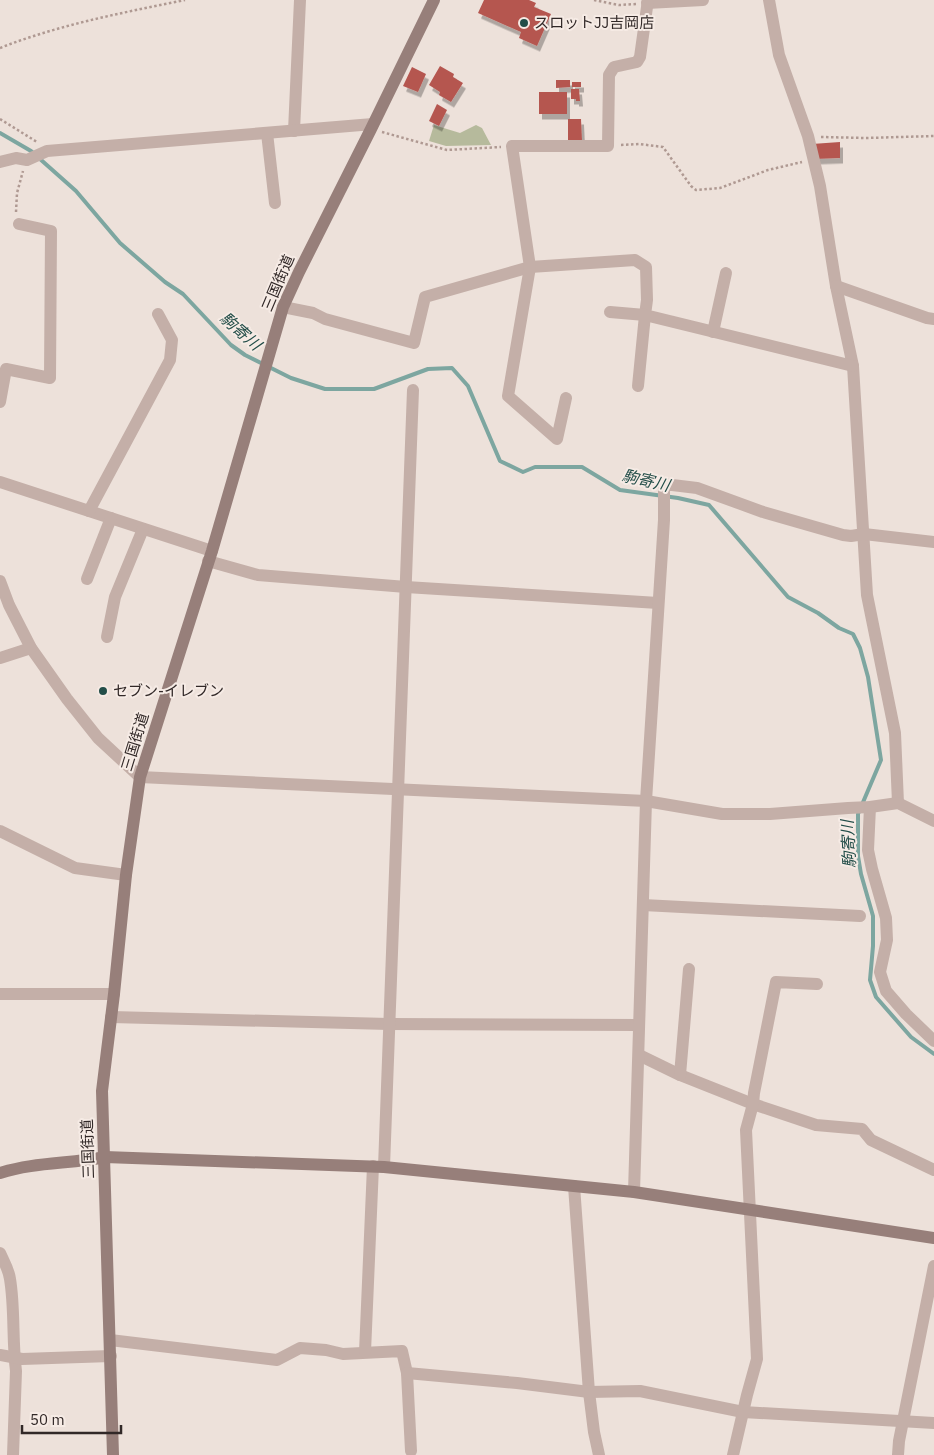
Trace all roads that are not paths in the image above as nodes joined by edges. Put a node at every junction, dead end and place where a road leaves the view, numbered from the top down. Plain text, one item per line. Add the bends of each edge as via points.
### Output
1 (300, 0) edge
2 (434, 0) edge
3 (703, 0) edge
4 (769, 0) edge
5 (648, 1) edge
6 (372, 127) junction
7 (294, 131) junction
8 (268, 134) junction
9 (0, 162) edge
10 (275, 203) dead end
11 (19, 224) road end
12 (530, 267) junction
13 (726, 273) dead end
14 (836, 286) junction
15 (283, 307) junction
16 (610, 312) dead end
17 (158, 314) dead end
18 (645, 315) junction
19 (934, 319) edge
20 (713, 332) junction
21 (853, 366) junction
22 (638, 386) dead end
23 (413, 390) dead end
24 (566, 398) dead end
25 (0, 402) edge
26 (0, 482) edge
27 (89, 511) junction
28 (111, 518) junction
29 (144, 529) junction
30 (864, 534) junction
31 (934, 542) edge
32 (210, 556) junction
33 (87, 580) dead end
34 (0, 581) edge
35 (406, 587) junction
36 (658, 603) junction
37 (107, 637) dead end
38 (31, 648) junction
39 (0, 658) edge
40 (140, 777) junction
41 (398, 789) junction
42 (646, 801) junction
43 (898, 803) junction
44 (870, 807) junction
45 (934, 821) edge
46 (0, 831) edge
47 (126, 875) junction
48 (643, 905) junction
49 (860, 916) dead end
50 (689, 969) dead end
51 (818, 984) dead end
52 (0, 994) edge
53 (114, 994) junction
54 (111, 1017) junction
55 (389, 1024) junction
56 (638, 1025) junction
57 (934, 1041) edge
58 (639, 1056) junction
59 (680, 1075) junction
60 (753, 1104) junction
61 (105, 1156) junction
62 (379, 1167) junction
63 (934, 1170) edge
64 (0, 1173) edge
65 (574, 1186) junction
66 (634, 1192) junction
67 (749, 1210) junction
68 (934, 1238) edge
69 (0, 1254) edge
70 (934, 1266) edge
71 (110, 1340) junction
72 (365, 1352) junction
73 (0, 1355) edge
74 (111, 1356) junction
75 (14, 1357) junction
76 (407, 1374) junction
77 (589, 1392) junction
78 (743, 1412) junction
79 (903, 1422) junction
80 (934, 1424) edge
81 (411, 1451) dead end
82 (13, 1455) edge
83 (113, 1455) edge
84 (599, 1455) edge
85 (733, 1455) edge
86 (898, 1455) edge

1 - 7 street
2 - 6 street, 三国街道
3 - 5 street
4 - 14 street via 778,55 808,136 820,186
5 - 12 street via 640,57 637,62 614,67 609,75 608,146 512,146
6 - 7 street
6 - 15 street, 三国街道
7 - 8 street
8 - 9 street
8 - 10 street
11 - 25 street via 51,231 50,378 6,369
12 - 15 street via 425,297 414,343
12 - 18 street via 635,260 646,267
12 - 24 street via 508,396 557,439
13 - 20 street
14 - 19 street
14 - 21 street
15 - 32 street, 三国街道
16 - 18 street
17 - 27 street via 172,340 170,360
18 - 20 street
18 - 22 street
20 - 21 street
21 - 30 street
23 - 35 street
26 - 27 street
27 - 28 street
28 - 29 street
28 - 33 street
29 - 32 street
29 - 37 street via 115,597
30 - 31 street
30 - 36 street via 843,535 696,488 664,484
30 - 43 street via 867,595 895,733
32 - 35 street via 258,575
32 - 40 street, 三国街道
34 - 38 street via 8,605
35 - 36 street
35 - 41 street
36 - 42 street
38 - 39 street
38 - 40 street via 98,738
40 - 41 street
40 - 47 street, 三国街道
41 - 42 street
41 - 55 street
42 - 44 street via 722,814
42 - 48 street
43 - 44 street
43 - 45 street
44 - 57 street via 868,850 886,918 887,940 880,972 886,992
46 - 47 street via 75,868
47 - 53 street, 三国街道
48 - 49 street
48 - 56 street
50 - 59 street
51 - 60 street via 776,982
52 - 53 street
53 - 54 street, 三国街道
54 - 55 street
54 - 61 street, 三国街道 via 102,1090
55 - 56 street
55 - 62 street
56 - 58 street
58 - 59 street
58 - 66 street
59 - 60 street
60 - 63 street via 816,1125 862,1129 872,1140
60 - 67 street via 746,1130
61 - 62 street
61 - 64 street
61 - 71 street, 三国街道
62 - 65 street
62 - 72 street
65 - 66 street
65 - 77 street
66 - 67 street
67 - 68 street
67 - 78 street via 757,1359
69 - 75 street via 10,1278
70 - 79 street
71 - 72 street via 277,1360 300,1348 343,1354
71 - 74 street, 三国街道
72 - 76 street via 402,1351
73 - 75 street
74 - 75 street
74 - 83 street, 三国街道
75 - 82 street
76 - 77 street
76 - 81 street
77 - 78 street via 640,1391
77 - 84 street
78 - 79 street
78 - 85 street
79 - 80 street
79 - 86 street

